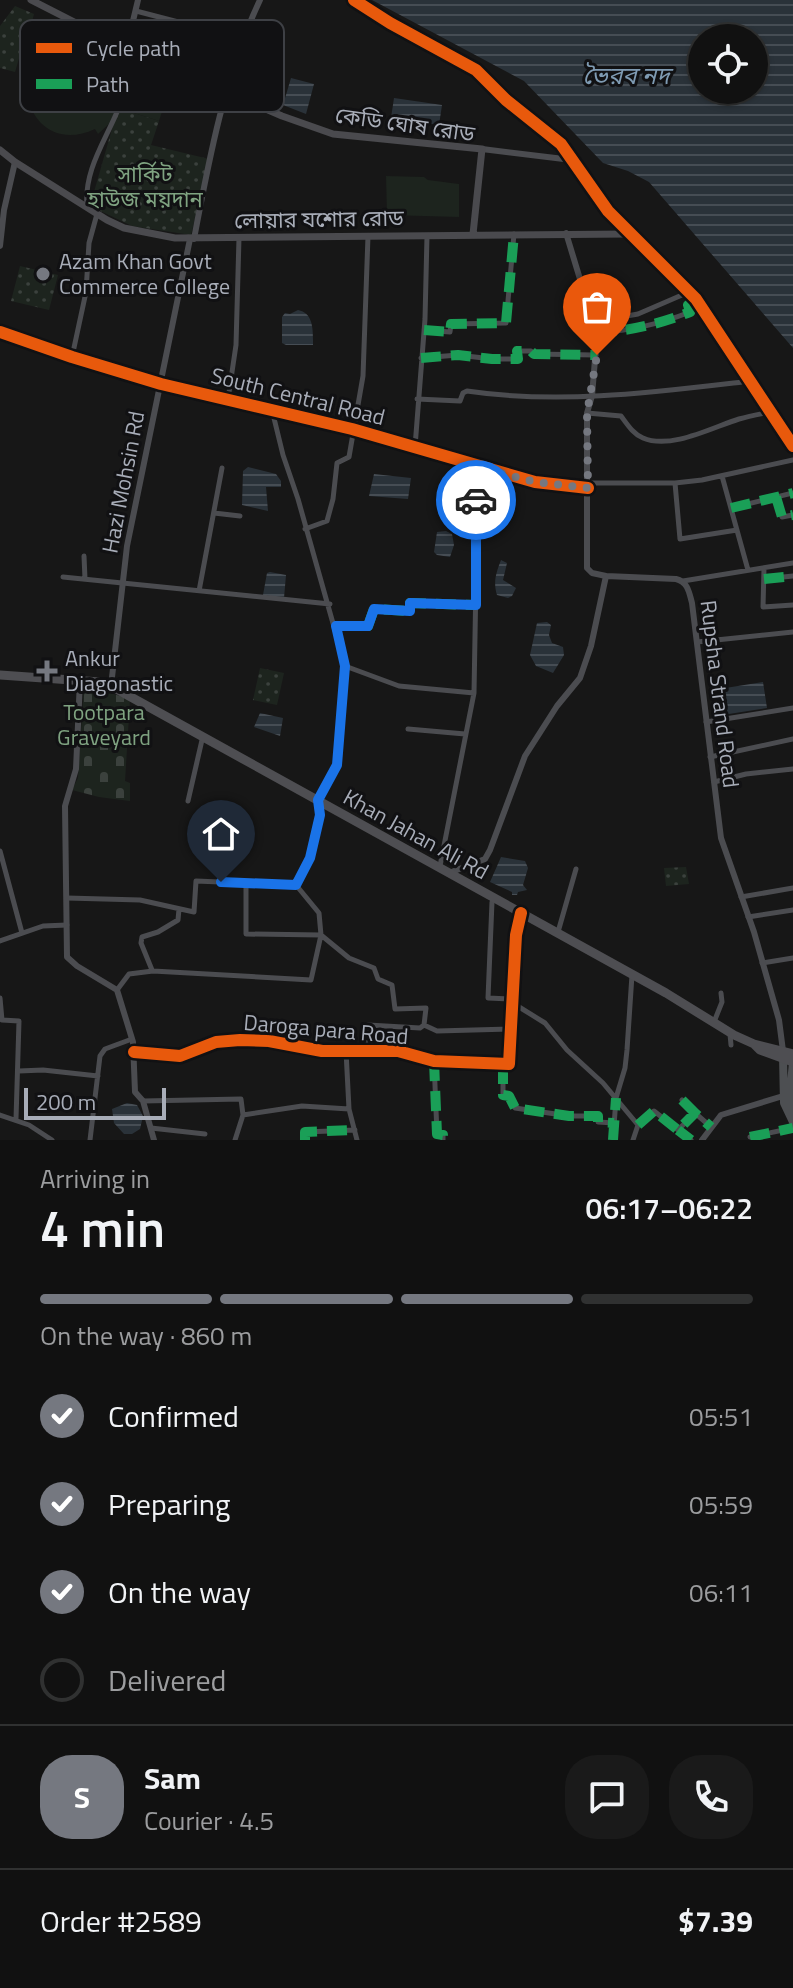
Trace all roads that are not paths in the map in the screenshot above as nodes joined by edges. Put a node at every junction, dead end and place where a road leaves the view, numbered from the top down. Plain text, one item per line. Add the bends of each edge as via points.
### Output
1 (31, 0) edge
2 (138, 0) edge
3 (260, 0) edge
4 (354, 0) edge
5 (136, 11) junction
6 (69, 20) edge
7 (134, 20) edge
8 (171, 20) edge
9 (252, 20) edge
10 (116, 112) edge
11 (222, 112) edge
12 (276, 112) edge
13 (482, 149) junction
14 (0, 150) edge
15 (572, 160) junction
16 (15, 162) junction
17 (86, 207) junction
18 (97, 214) junction
19 (566, 233) junction
20 (473, 234) junction
21 (514, 234) junction
22 (629, 234) junction
23 (427, 235) junction
24 (368, 236) junction
25 (239, 238) junction
26 (192, 239) junction
27 (0, 245) edge
28 (689, 292) junction
29 (696, 299) junction
30 (593, 322) junction
31 (424, 330) junction
32 (0, 332) edge
33 (596, 333) junction
34 (597, 355) junction
35 (72, 357) junction
36 (421, 358) junction
37 (751, 381) junction
38 (161, 384) junction
39 (592, 396) junction
40 (228, 399) junction
41 (417, 399) junction
42 (271, 409) junction
43 (770, 412) junction
44 (587, 413) junction
45 (352, 429) junction
46 (793, 446) edge
47 (415, 447) junction
48 (793, 460) edge
49 (478, 467) junction
50 (222, 468) dead end
51 (722, 476) junction
52 (675, 483) junction
53 (588, 485) junction
54 (793, 493) edge
55 (776, 497) junction
56 (731, 508) junction
57 (214, 513) junction
58 (793, 515) edge
59 (240, 516) dead end
60 (305, 529) junction
61 (737, 530) junction
62 (84, 556) dead end
63 (793, 563) edge
64 (764, 568) junction
65 (748, 570) junction
66 (606, 576) junction
67 (793, 576) edge
68 (63, 577) dead end
69 (85, 579) junction
70 (764, 579) junction
71 (683, 581) junction
72 (121, 582) junction
73 (199, 591) junction
74 (330, 604) junction
75 (476, 605) junction
76 (793, 605) edge
77 (336, 626) junction
78 (793, 632) edge
79 (697, 642) junction
80 (345, 666) junction
81 (0, 677) edge
82 (80, 682) junction
83 (111, 686) junction
84 (474, 693) junction
85 (793, 708) edge
86 (706, 722) junction
87 (408, 729) dead end
88 (465, 734) junction
89 (793, 739) edge
90 (202, 740) junction
91 (710, 757) junction
92 (793, 769) edge
93 (714, 782) junction
94 (188, 801) dead end
95 (319, 802) junction
96 (0, 851) edge
97 (440, 866) junction
98 (576, 869) dead end
99 (449, 873) junction
100 (246, 883) junction
101 (296, 885) junction
102 (793, 888) edge
103 (741, 897) junction
104 (67, 898) junction
105 (492, 902) junction
106 (179, 909) junction
107 (793, 910) edge
108 (520, 915) junction
109 (748, 917) junction
110 (67, 925) junction
111 (22, 933) junction
112 (557, 933) junction
113 (321, 935) junction
114 (0, 941) edge
115 (793, 958) edge
116 (762, 963) junction
117 (153, 971) junction
118 (632, 977) junction
119 (117, 990) junction
120 (721, 993) dead end
121 (0, 998) edge
122 (511, 1000) junction
123 (713, 1023) junction
124 (424, 1025) junction
125 (510, 1029) junction
126 (730, 1033) junction
127 (132, 1039) junction
128 (731, 1045) dead end
129 (346, 1051) junction
130 (368, 1051) junction
131 (134, 1052) junction
132 (789, 1058) edge
133 (434, 1061) junction
134 (503, 1064) junction
135 (19, 1071) junction
136 (98, 1076) junction
137 (789, 1095) edge
138 (616, 1098) junction
139 (682, 1100) dead end
140 (143, 1101) junction
141 (349, 1109) junction
142 (793, 1110) edge
143 (695, 1113) junction
144 (0, 1115) edge
145 (243, 1115) junction
146 (16, 1119) junction
147 (614, 1123) junction
148 (638, 1125) junction
149 (793, 1125) edge
150 (711, 1127) junction
151 (151, 1128) junction
152 (355, 1130) junction
153 (678, 1130) junction
154 (205, 1134) dead end
155 (750, 1137) dead end
156 (52, 1140) edge
157 (90, 1140) edge
158 (154, 1140) edge
159 (235, 1140) edge
160 (305, 1140) edge
161 (357, 1140) edge
162 (443, 1140) edge
163 (613, 1140) edge
164 (633, 1140) edge
165 (691, 1140) edge
166 (702, 1140) edge

1 - 6 main road, কেডি ঘোষ রোড
2 - 5 street
3 - 9 street, Hazi Mohsin Rd
4 - 15 street via 476,70 561,144
5 - 7 street
5 - 8 street
10 - 17 street via 99,146
11 - 26 street, Hazi Mohsin Rd
12 - 13 main road, কেডি ঘোষ রোড via 333,134
13 - 15 street
13 - 20 main road, কেডি ঘোষ রোড
14 - 16 main road, লোয়ার যশোর রোড
15 - 22 street
16 - 17 main road, লোয়ার যশোর রোড
16 - 27 street
17 - 18 main road, লোয়ার যশোর রোড
18 - 26 main road, লোয়ার যশোর রোড via 124,228
18 - 35 street
19 - 21 main road, লোয়ার যশোর রোড
19 - 22 main road, লোয়ার যশোর রোড
19 - 30 street
20 - 21 main road, লোয়ার যশোর রোড
20 - 23 main road, লোয়ার যশোর রোড
21 - 31 street via 506,323 451,324 450,332
22 - 28 street
23 - 24 main road, লোয়ার যশোর রোড
23 - 31 street
24 - 25 main road, লোয়ার যশোর রোড
24 - 45 street via 363,376
25 - 26 main road, লোয়ার যশোর রোড
25 - 40 street via 236,345
26 - 38 street, Hazi Mohsin Rd
28 - 29 street
28 - 30 street via 638,314
29 - 33 street via 688,305 690,312 669,320
29 - 37 street
30 - 33 street
31 - 36 street
32 - 35 street, South Central Road
33 - 34 street
34 - 36 street via 517,351 518,359
34 - 39 street
35 - 38 street, South Central Road
36 - 41 street
37 - 39 street
37 - 43 street
38 - 40 street, South Central Road
38 - 72 street, Hazi Mohsin Rd
39 - 41 street via 467,391 460,401
39 - 44 street
40 - 42 street, South Central Road
41 - 47 street
42 - 45 street, South Central Road
42 - 60 street
43 - 44 street via 706,433 661,440 644,439 621,416
43 - 46 street
44 - 53 street
45 - 47 street, South Central Road
45 - 60 street via 349,457 337,463 327,521
47 - 49 street, South Central Road
48 - 51 street
49 - 53 street, South Central Road via 535,482
49 - 75 street
50 - 57 street
51 - 52 street
51 - 56 street
52 - 53 street
52 - 61 street via 680,539
53 - 66 street via 587,568
54 - 55 street
55 - 56 street
55 - 58 street via 782,517
56 - 61 street
57 - 59 street
57 - 73 street
60 - 74 street
61 - 65 street
62 - 69 street
63 - 64 street
64 - 65 street
64 - 70 street
65 - 71 street
66 - 71 street, Rupsha Strand Road
66 - 99 street via 583,670 525,756 490,850 485,859
67 - 70 street
68 - 69 street
69 - 72 street
70 - 76 street via 763,607
71 - 79 street, Rupsha Strand Road
72 - 73 street
72 - 83 street, Hazi Mohsin Rd
73 - 74 street
74 - 77 street
75 - 77 street via 410,603 410,611 374,609 368,626
75 - 84 street
77 - 80 street
78 - 79 street
79 - 86 street, Rupsha Strand Road
80 - 84 street via 399,686
80 - 95 street via 337,765
81 - 82 highway, Khan Jahan Ali Rd
82 - 83 highway, Khan Jahan Ali Rd
82 - 90 highway, Khan Jahan Ali Rd via 109,689
82 - 104 street via 76,769 65,806
83 - 95 highway, Khan Jahan Ali Rd
84 - 88 street
85 - 86 street
86 - 91 street, Rupsha Strand Road
87 - 88 street
88 - 97 street
89 - 91 street
90 - 94 street
90 - 95 highway, Khan Jahan Ali Rd
91 - 93 street, Rupsha Strand Road
92 - 93 street
93 - 103 street, Rupsha Strand Road via 721,838
95 - 97 highway, Khan Jahan Ali Rd
95 - 101 street via 310,858
95 - 105 highway, Khan Jahan Ali Rd
96 - 111 street
97 - 99 highway, Khan Jahan Ali Rd
98 - 112 street
99 - 108 highway, Khan Jahan Ali Rd
100 - 101 street
100 - 106 street via 196,881 194,912
100 - 113 street via 246,934
101 - 113 street via 319,913
102 - 103 street
103 - 109 street, Rupsha Strand Road
104 - 106 street via 140,900
104 - 110 street
105 - 108 highway, Khan Jahan Ali Rd
105 - 122 street via 488,998
106 - 117 street via 178,920 142,937
107 - 109 street
108 - 112 highway, Khan Jahan Ali Rd
108 - 118 highway, Khan Jahan Ali Rd
108 - 122 street
109 - 116 street, Rupsha Strand Road
110 - 111 street
110 - 119 street via 67,957
111 - 114 street
112 - 118 highway, Khan Jahan Ali Rd
113 - 117 street via 311,980
113 - 124 street via 392,985 395,1009 426,1008
115 - 116 street
116 - 132 street, Rupsha Strand Road
117 - 119 street via 129,974
118 - 123 highway, Khan Jahan Ali Rd
118 - 138 street via 625,1068
119 - 127 street
120 - 123 street
121 - 135 street via 2,1020 19,1021
122 - 125 street
122 - 138 street via 545,1023
123 - 126 highway, Khan Jahan Ali Rd
124 - 125 street via 437,1031
124 - 130 street via 368,1025
125 - 134 street via 509,1064
126 - 128 street
126 - 132 highway, Khan Jahan Ali Rd
127 - 131 street
127 - 136 street via 105,1049
129 - 130 street, Daroga para Road
129 - 131 street, Daroga para Road via 240,1040 216,1042 180,1056
129 - 141 street
130 - 133 street, Daroga para Road via 398,1051
131 - 140 street via 134,1088
132 - 137 main road
133 - 134 street, Daroga para Road
133 - 162 street via 437,1134
134 - 147 street via 503,1095 515,1108 598,1116 598,1122
135 - 136 street
135 - 146 street
136 - 157 street
137 - 142 main road
137 - 149 main road via 787,1113
137 - 150 street via 721,1115
138 - 147 street
138 - 148 street
139 - 143 street
140 - 145 street via 241,1099
140 - 151 street
141 - 145 street via 302,1106
141 - 152 street
143 - 150 street
143 - 153 street
144 - 146 street
145 - 159 street
146 - 156 street
147 - 163 street
148 - 153 street via 654,1111
148 - 164 street
149 - 155 street
150 - 166 street
151 - 154 street
151 - 158 street
152 - 160 street via 305,1132
152 - 161 street
153 - 165 street

